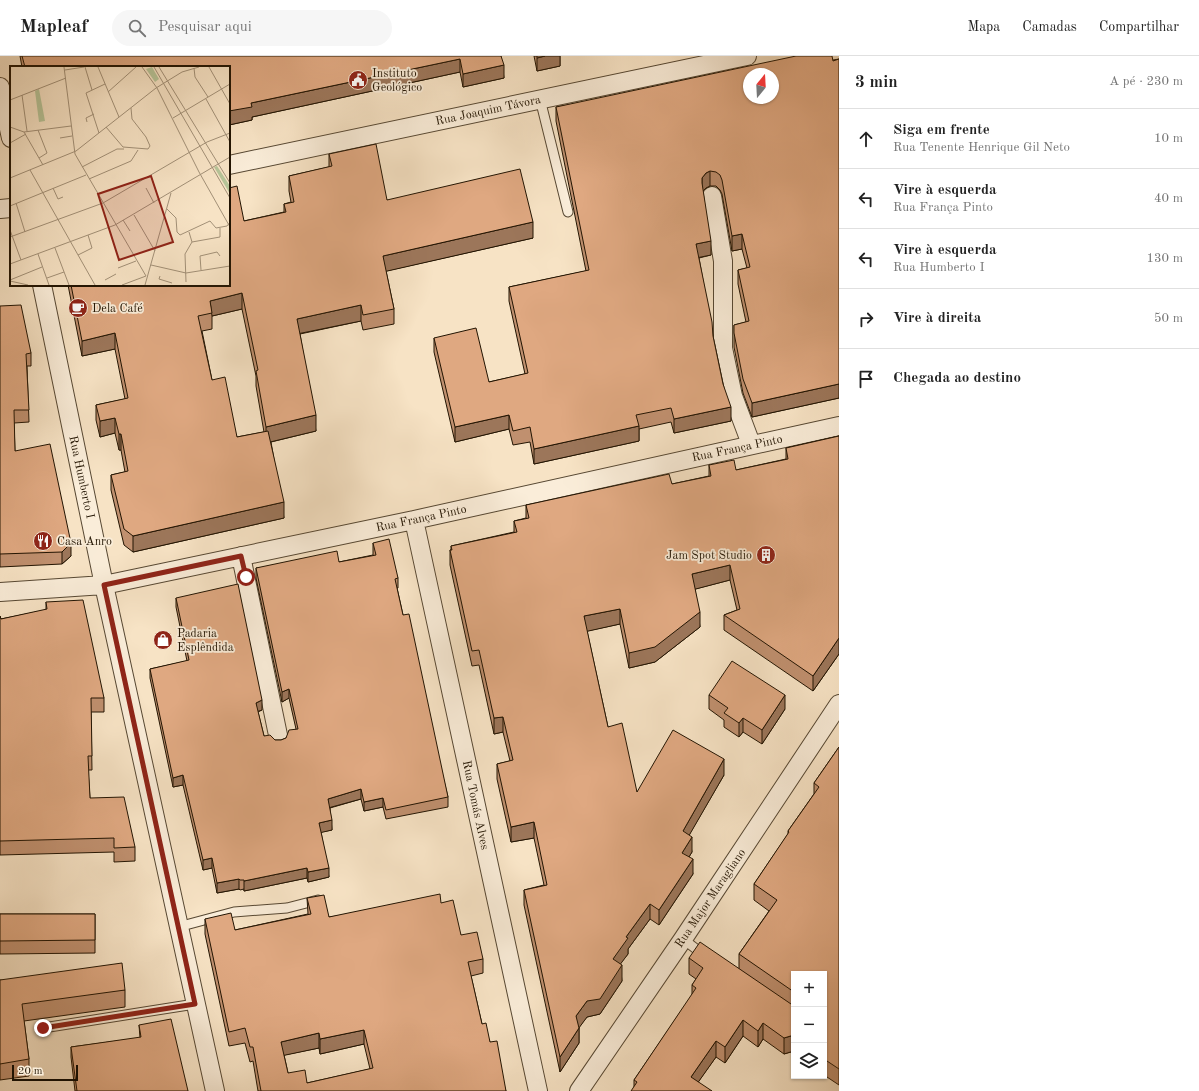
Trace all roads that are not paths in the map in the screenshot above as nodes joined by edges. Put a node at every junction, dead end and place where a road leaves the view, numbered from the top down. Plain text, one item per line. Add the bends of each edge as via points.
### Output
1 (747, 56) edge
2 (0, 87) edge
3 (540, 99) junction
4 (10, 133) edge
5 (230, 165) edge
6 (712, 196) dead end
7 (10, 208) edge
8 (0, 209) edge
9 (568, 212) dead end
10 (42, 286) edge
11 (839, 426) edge
12 (751, 444) junction
13 (414, 520) junction
14 (241, 556) junction
15 (104, 585) junction
16 (0, 592) edge
17 (839, 704) edge
18 (279, 740) edge
19 (318, 900) edge
20 (178, 927) junction
21 (683, 939) junction
22 (711, 960) edge
23 (195, 1004) junction
24 (43, 1028) dead end
25 (215, 1091) edge
26 (538, 1091) edge
27 (579, 1091) edge

1 - 3 street, Rua Joaquim Távora
2 - 4 street
3 - 5 street, Rua Joaquim Távora
3 - 9 lane
6 - 12 street via 723,261 723,348 733,396
7 - 8 street
10 - 15 street, Rua Humberto I
11 - 12 street, Rua França Pinto
12 - 13 street, Rua França Pinto
13 - 14 street, Rua França Pinto
13 - 26 street, Rua Tomás Alves
14 - 15 street, Rua França Pinto
14 - 18 street
15 - 16 street, Rua França Pinto
15 - 20 street, Rua Humberto I
17 - 21 street, Rua Major Maragliano
19 - 20 lane via 287,908 234,912
20 - 23 street, Rua Humberto I
21 - 22 lane
21 - 27 street, Rua Major Maragliano
23 - 24 lane
23 - 25 street, Rua Humberto I

